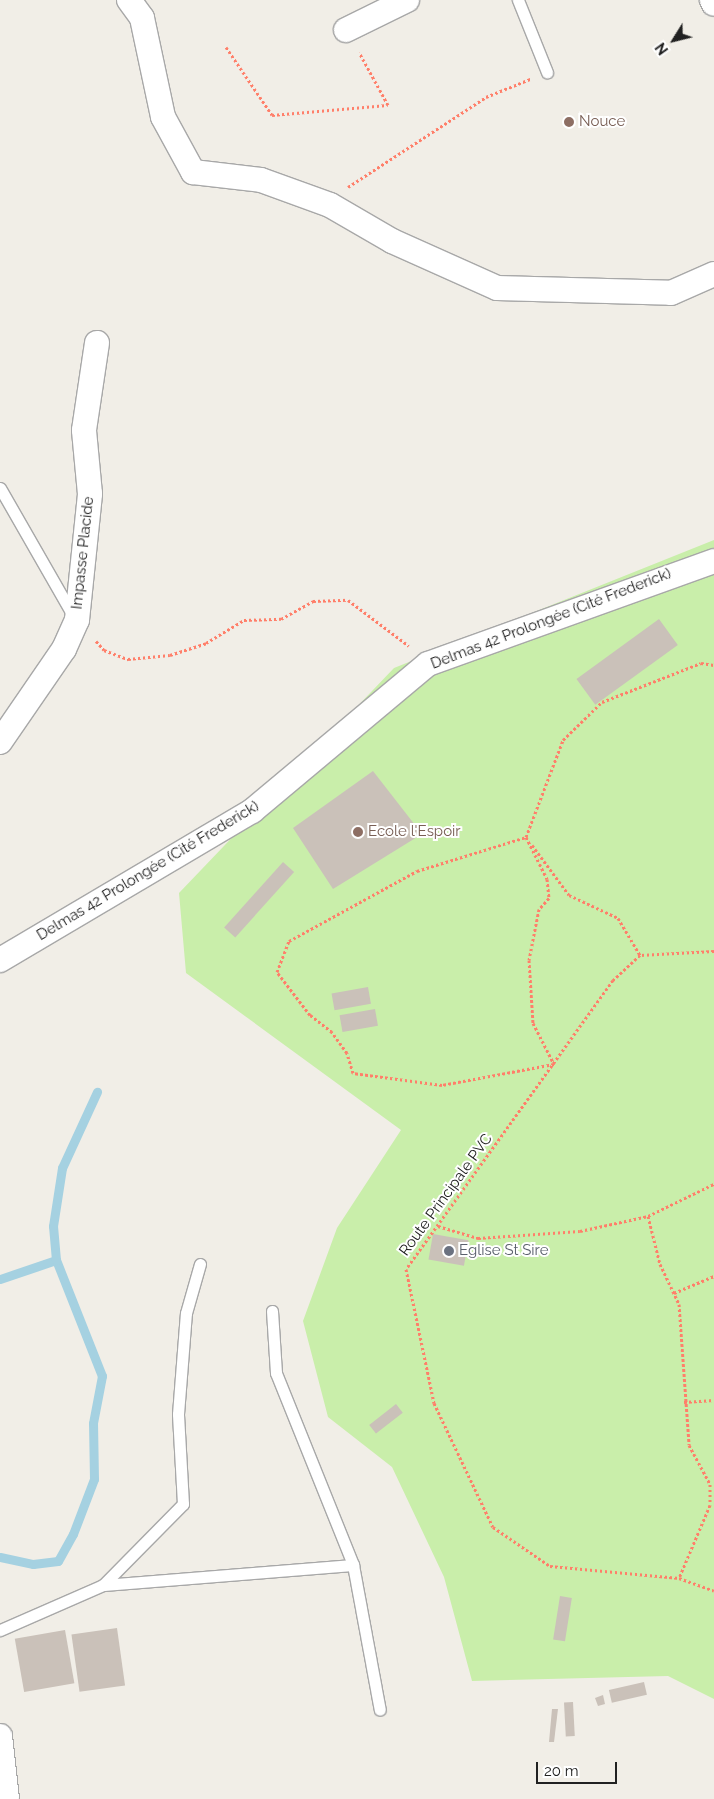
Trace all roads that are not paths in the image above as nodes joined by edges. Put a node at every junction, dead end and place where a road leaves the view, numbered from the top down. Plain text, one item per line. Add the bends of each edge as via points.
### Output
1 (129, 0) edge
2 (406, 0) edge
3 (518, 0) edge
4 (712, 0) edge
5 (714, 4) edge
6 (346, 30) road end
7 (547, 72) road end
8 (714, 274) edge
9 (97, 343) dead end
10 (0, 488) edge
11 (714, 561) edge
12 (76, 620) junction
13 (0, 742) edge
14 (0, 960) edge
15 (200, 1264) dead end
16 (272, 1311) dead end
17 (353, 1565) junction
18 (103, 1584) junction
19 (0, 1630) edge
20 (380, 1710) dead end
21 (0, 1736) edge
22 (7, 1799) edge

1 - 8 street via 142,18 163,117 192,172 262,180 330,205 392,242 497,288 671,293
2 - 6 street
3 - 7 lane
4 - 5 street
9 - 12 street, Impasse Placide via 84,430 90,494
10 - 12 lane
11 - 14 street, Delmas 42 Prolongée (Cité Frederick) via 428,664 252,811
12 - 13 street, Impasse Placide via 64,649
15 - 18 lane via 186,1313 178,1414 183,1504
16 - 17 lane via 276,1373
17 - 18 lane
17 - 20 lane
18 - 19 lane
21 - 22 street

